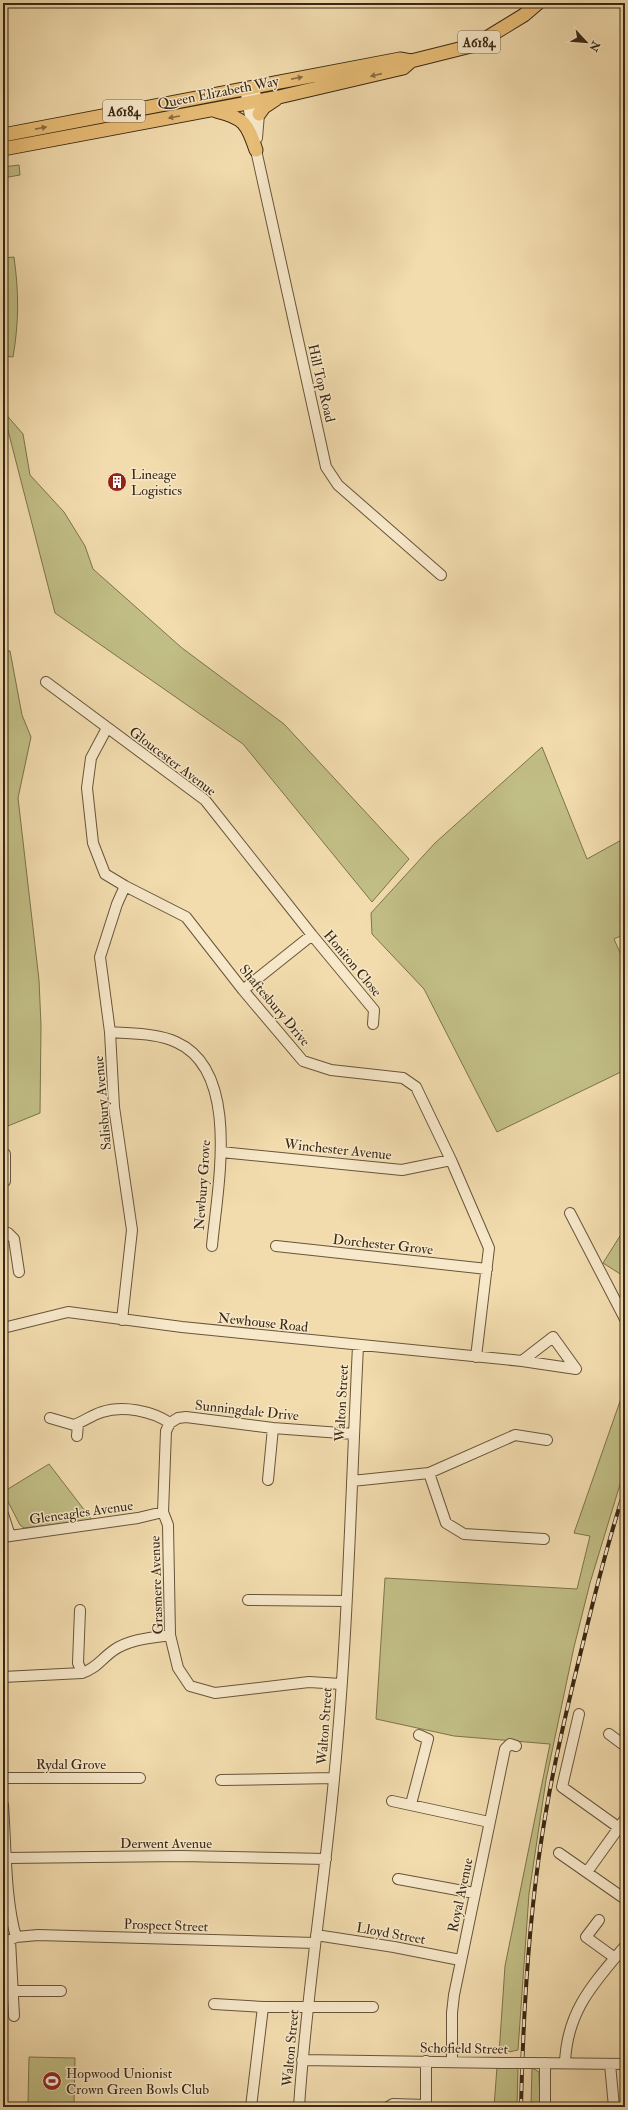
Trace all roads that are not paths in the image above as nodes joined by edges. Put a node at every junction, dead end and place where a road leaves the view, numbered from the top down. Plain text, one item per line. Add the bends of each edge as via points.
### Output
1 (538, 3) edge
2 (411, 61) junction
3 (250, 87) junction
4 (279, 97) junction
5 (252, 102) junction
6 (212, 110) junction
7 (259, 114) junction
8 (3, 135) edge
9 (3, 149) edge
10 (256, 150) junction
11 (440, 575) dead end
12 (46, 682) dead end
13 (107, 728) junction
14 (125, 886) junction
15 (312, 936) junction
16 (243, 990) junction
17 (373, 1024) dead end
18 (110, 1032) junction
19 (221, 1152) junction
20 (4, 1154) dead end
21 (451, 1160) junction
22 (3, 1182) edge
23 (570, 1213) dead end
24 (3, 1234) edge
25 (212, 1246) dead end
26 (276, 1246) dead end
27 (487, 1269) junction
28 (19, 1272) dead end
29 (625, 1319) edge
30 (122, 1320) junction
31 (3, 1328) edge
32 (358, 1346) junction
33 (476, 1357) junction
34 (522, 1361) junction
35 (50, 1418) dead end
36 (170, 1423) junction
37 (78, 1424) junction
38 (273, 1428) junction
39 (354, 1434) junction
40 (77, 1436) dead end
41 (547, 1440) dead end
42 (429, 1473) junction
43 (268, 1480) dead end
44 (352, 1481) junction
45 (163, 1512) junction
46 (3, 1514) edge
47 (6, 1536) edge
48 (544, 1538) dead end
49 (248, 1600) dead end
50 (346, 1601) junction
51 (80, 1610) dead end
52 (170, 1635) junction
53 (82, 1674) junction
54 (3, 1677) edge
55 (341, 1684) junction
56 (579, 1714) dead end
57 (609, 1734) dead end
58 (419, 1735) dead end
59 (516, 1746) dead end
60 (625, 1746) edge
61 (3, 1778) edge
62 (140, 1778) dead end
63 (334, 1778) junction
64 (221, 1780) dead end
65 (392, 1801) dead end
66 (411, 1804) junction
67 (3, 1805) edge
68 (625, 1819) edge
69 (490, 1822) junction
70 (622, 1830) edge
71 (560, 1853) dead end
72 (7, 1858) junction
73 (326, 1859) junction
74 (587, 1872) junction
75 (398, 1879) dead end
76 (6, 1893) edge
77 (474, 1893) junction
78 (625, 1899) edge
79 (599, 1920) dead end
80 (316, 1939) junction
81 (10, 1940) edge
82 (625, 1946) edge
83 (615, 1958) junction
84 (460, 1960) junction
85 (12, 1991) junction
86 (61, 1991) dead end
87 (214, 2004) dead end
88 (263, 2007) junction
89 (308, 2007) junction
90 (373, 2007) dead end
91 (14, 2016) dead end
92 (302, 2060) junction
93 (426, 2062) junction
94 (452, 2062) junction
95 (545, 2062) junction
96 (565, 2063) junction
97 (610, 2064) junction
98 (625, 2064) edge
99 (426, 2106) edge
100 (251, 2107) edge
101 (299, 2107) edge
102 (388, 2107) edge
103 (545, 2107) edge
104 (614, 2107) edge

1 - 2 main road, Queen Elizabeth Way / A6184 via 524,15 475,45
3 -> 2 main road, Queen Elizabeth Way / A6184 via 400,59
2 -> 4 main road, Queen Elizabeth Way / A6184 via 403,68
3 - 5 street, Hill Top Road
8 -> 3 main road, Queen Elizabeth Way / A6184
4 - 5 main road, Queen Elizabeth Way / A6184
4 - 7 main road via 264,107
5 - 6 main road, Queen Elizabeth Way / A6184
5 - 7 street, Hill Top Road
5 - 10 street, Hill Top Road
6 -> 9 main road, Queen Elizabeth Way / A6184
6 - 10 main road via 230,114 245,124
7 - 10 street, Hill Top Road
10 - 11 street, Hill Top Road via 326,466 338,485
12 - 13 street, Gloucester Avenue
13 - 14 street, Shaftesbury Drive via 91,758 87,788 92,835 105,874
13 - 15 street, Gloucester Avenue via 205,800
14 - 16 street, Shaftesbury Drive via 186,917
14 - 18 street, Salisbury Avenue via 100,957
15 - 16 street, Honiton Close
15 - 17 street, Honiton Close via 374,1010
16 - 21 street, Shaftesbury Drive via 303,1061 331,1070 403,1078 416,1087
18 - 19 street, Newbury Grove via 163,1037 196,1055 208,1072 216,1091
18 - 30 street, Salisbury Avenue via 114,1107 132,1230
19 - 21 street, Winchester Avenue via 402,1170
19 - 25 street, Newbury Grove
20 - 22 street
21 - 27 street, Shaftesbury Drive via 489,1248
23 - 29 street
24 - 28 street via 8,1233 14,1239
26 - 27 street, Dorchester Grove
27 - 33 street, Shaftesbury Drive
30 - 31 street, Newhouse Road via 68,1312
30 - 32 street, Newhouse Road
32 - 33 street, Newhouse Road
32 - 39 street, Walton Street
33 - 34 street, Newhouse Road
34 - 34 street, Newhouse Road via 553,1365 576,1369 553,1337
35 - 37 street
36 - 37 street via 153,1414 112,1410 101,1412
36 - 38 street, Sunningdale Drive via 186,1417
36 - 45 street, Grasmere Avenue via 166,1432
37 - 40 street
38 - 39 street, Sunningdale Drive
38 - 43 street
39 - 44 street, Walton Street
41 - 42 street via 514,1435
42 - 44 street
42 - 48 street via 446,1523 464,1534
44 - 50 street, Walton Street
45 - 47 street, Gleneagles Avenue via 138,1518
45 - 52 street, Grasmere Avenue via 168,1525
46 - 47 street
49 - 50 street
50 - 55 street, Walton Street
51 - 53 street via 78,1663
52 - 53 street via 123,1645 93,1669
52 - 55 street, Grasmere Avenue via 178,1668 190,1686 215,1693 308,1682
53 - 54 street
55 - 63 street, Walton Street
56 - 70 street via 562,1787
57 - 60 street
58 - 66 street via 428,1739
59 - 69 street, Royal Avenue via 510,1744 505,1749
61 - 62 street, Rydal Grove
63 - 64 street
63 - 73 street, Walton Street
65 - 66 street
66 - 69 street
67 - 72 street
68 - 70 street
69 - 77 street, Royal Avenue
70 - 74 street
71 - 74 street
72 - 73 street, Derwent Avenue via 181,1856
72 - 76 street
73 - 80 street, Walton Street
74 - 78 street
75 - 77 street
76 - 81 street via 12,1925
77 - 84 street, Royal Avenue
79 - 83 street via 586,1937
80 - 81 street, Prospect Street via 38,1935
80 - 84 street, Lloyd Street via 394,1947
80 - 89 street, Walton Street
81 - 85 street
82 - 83 street
83 - 96 street via 582,2000 569,2029
84 - 94 street, Royal Avenue via 452,2013
85 - 86 street
85 - 91 street
87 - 88 street
88 - 89 street
88 - 100 street
89 - 90 street
89 - 92 street, Walton Street
92 - 93 street, Schofield Street
92 - 101 street, Walton Street
93 - 94 street, Schofield Street
93 - 99 street
94 - 95 street, Schofield Street, bridge
95 - 96 street, Schofield Street
95 - 103 street
96 - 97 street, Schofield Street
97 - 98 street, Schofield Street
97 - 104 street
99 - 102 street via 393,2104

